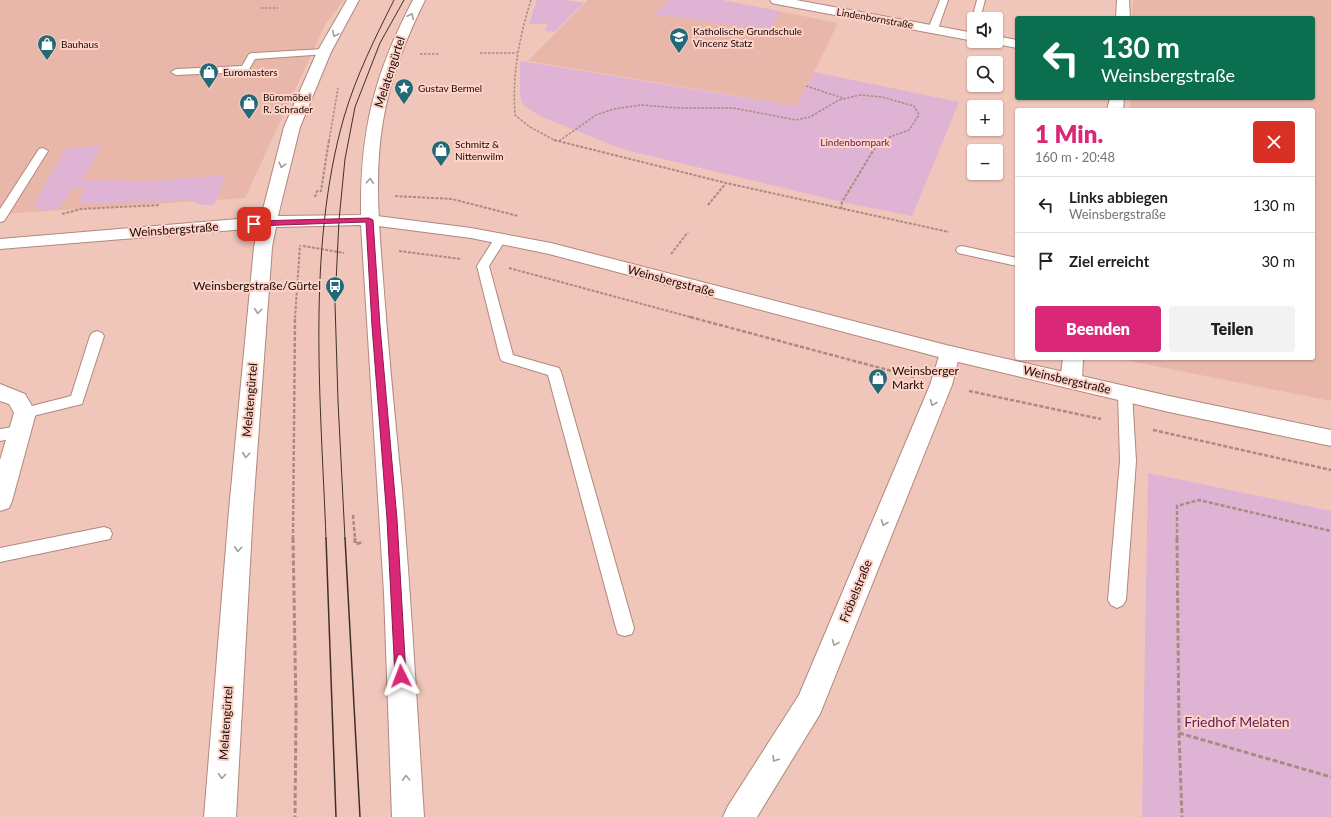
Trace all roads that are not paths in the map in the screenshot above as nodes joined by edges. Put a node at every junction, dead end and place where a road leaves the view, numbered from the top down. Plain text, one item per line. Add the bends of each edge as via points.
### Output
1 (353, 0) edge
2 (419, 0) edge
3 (776, 0) edge
4 (944, 0) edge
5 (981, 0) edge
6 (1123, 0) edge
7 (978, 12) edge
8 (1123, 16) edge
9 (933, 29) junction
10 (967, 33) edge
11 (1003, 41) edge
12 (1015, 44) edge
13 (324, 52) junction
14 (176, 72) dead end
15 (43, 151) dead end
16 (0, 218) edge
17 (369, 220) junction
18 (268, 222) junction
19 (500, 239) junction
20 (0, 244) edge
21 (962, 250) dead end
22 (1015, 262) edge
23 (97, 336) dead end
24 (950, 353) junction
25 (1073, 360) edge
26 (1071, 381) junction
27 (0, 392) edge
28 (1125, 393) junction
29 (15, 427) edge
30 (1331, 438) edge
31 (0, 501) edge
32 (104, 534) dead end
33 (0, 555) edge
34 (1117, 600) dead end
35 (624, 628) dead end
36 (220, 817) edge
37 (408, 817) edge
38 (739, 817) edge

1 -> 13 main road, Melatengürtel
17 -> 2 main road, Melatengürtel via 372,152 380,100 402,33
3 - 9 main road, Lindenbornstraße
4 - 9 lane
5 - 7 lane
6 - 8 main road
9 - 10 main road, Lindenbornstraße
11 - 12 main road
13 - 14 lane via 252,56 245,69
13 -> 18 main road, Melatengürtel via 292,127
15 - 16 lane
17 - 18 main road, Weinsbergstraße
17 - 19 main road, Weinsbergstraße
37 -> 17 main road, Melatengürtel via 393,527
18 - 20 main road, Weinsbergstraße
18 -> 36 main road, Melatengürtel via 263,247 241,510
19 - 24 main road, Weinsbergstraße via 551,249
19 - 35 lane via 483,266 507,358 554,372
21 - 22 lane
23 - 29 lane via 78,400
24 - 26 main road, Weinsbergstraße
24 -> 38 main road, Fröbelstraße via 941,384 810,704
25 - 26 main road
26 - 28 main road, Weinsbergstraße
27 - 29 main road via 17,399
28 - 30 main road, Weinsbergstraße
28 - 34 lane via 1128,461
29 - 31 main road
32 - 33 lane

